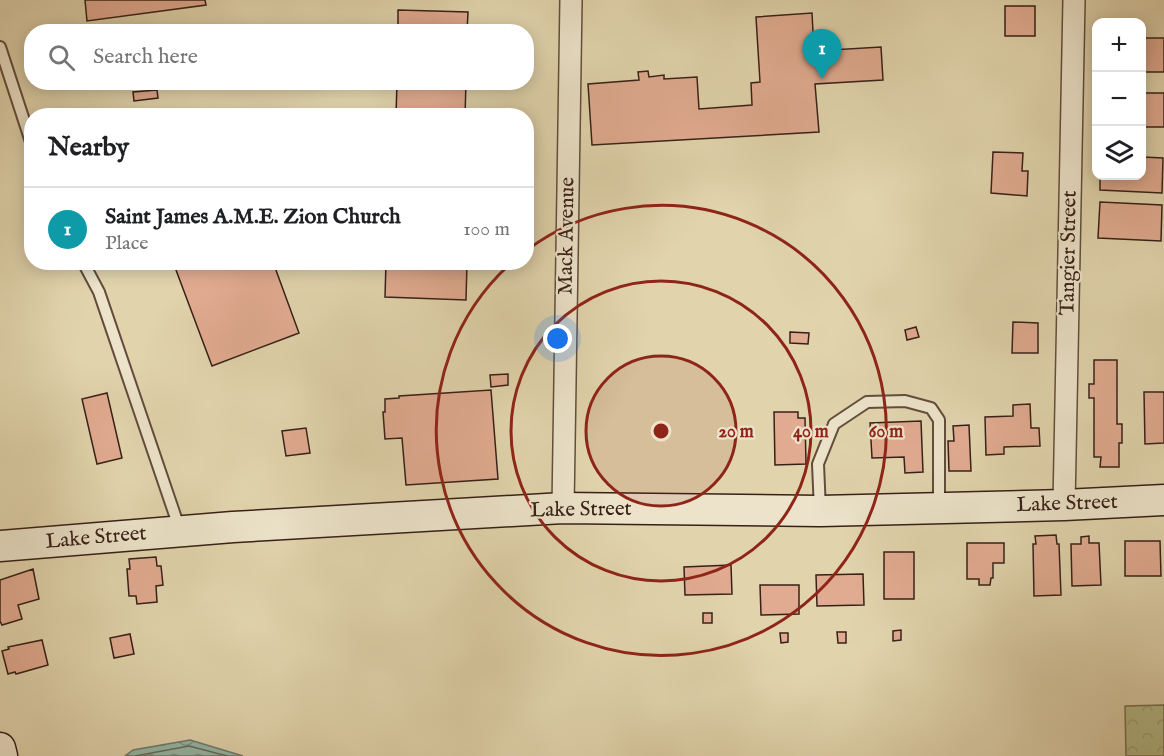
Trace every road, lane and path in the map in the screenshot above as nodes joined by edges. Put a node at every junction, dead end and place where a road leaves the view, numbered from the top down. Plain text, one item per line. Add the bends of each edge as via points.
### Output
1 (571, 0) edge
2 (1074, 0) edge
3 (0, 47) edge
4 (24, 120) edge
5 (87, 270) edge
6 (1164, 500) edge
7 (1064, 505) junction
8 (563, 508) junction
9 (939, 508) junction
10 (820, 511) junction
11 (180, 531) junction
12 (0, 546) edge
13 (0, 748) edge
14 (2, 756) edge

1 - 8 street, Mack Avenue
2 - 7 street, Tangier Street
3 - 4 lane
5 - 11 lane via 99,292
6 - 7 street, Lake Street
7 - 9 street, Lake Street
8 - 10 street, Lake Street
8 - 11 street, Lake Street
9 - 10 street, Lake Street
9 - 10 lane via 939,420 931,408 905,401 867,402 834,424 818,464
11 - 12 street, Lake Street
13 - 14 street

